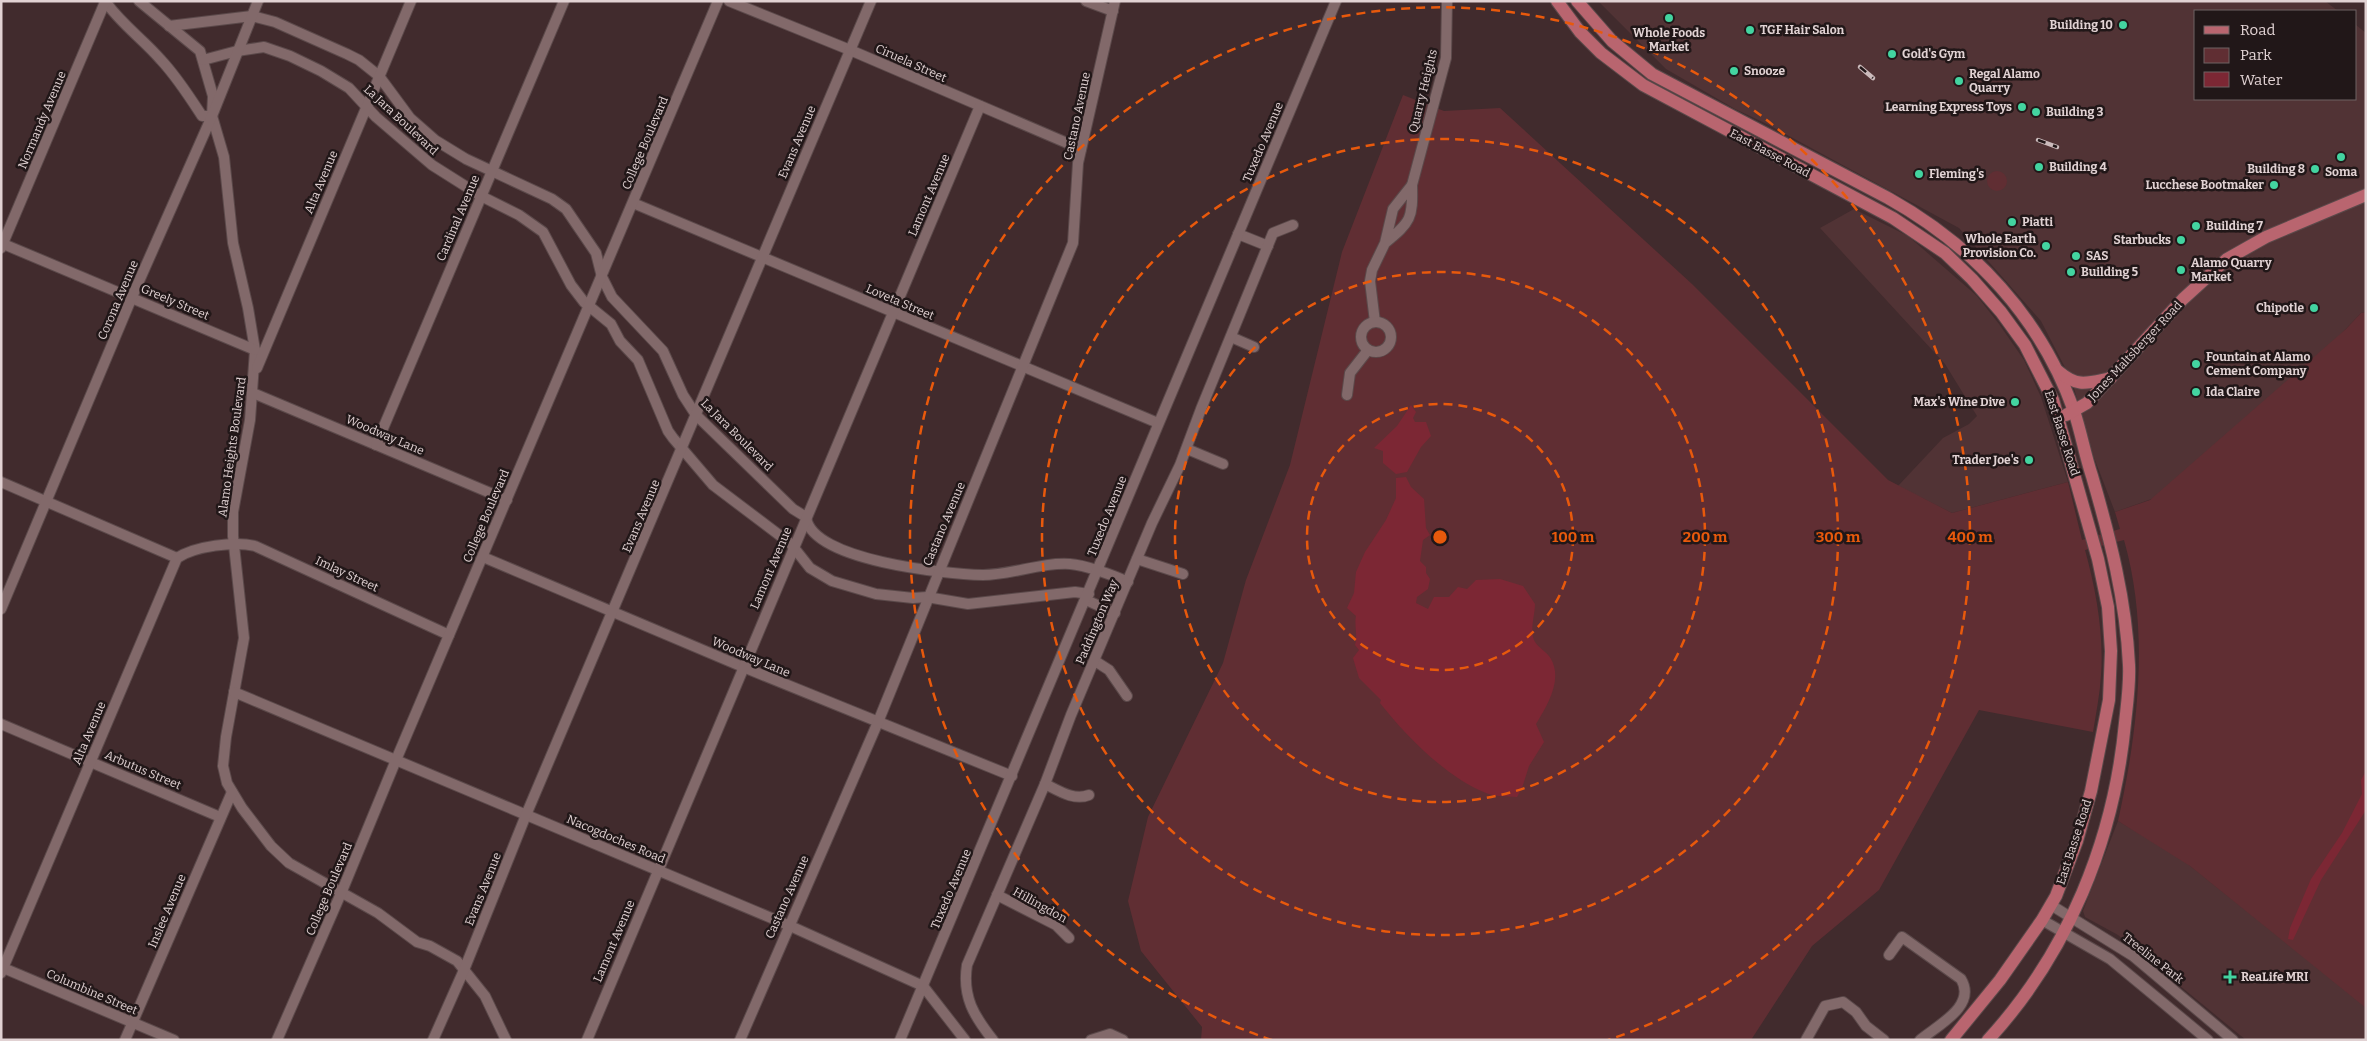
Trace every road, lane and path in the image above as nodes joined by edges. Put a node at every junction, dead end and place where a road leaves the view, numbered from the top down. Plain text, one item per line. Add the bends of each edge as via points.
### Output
1 (105, 1) edge
2 (138, 1) edge
3 (258, 1) edge
4 (411, 1) edge
5 (564, 1) edge
6 (718, 1) edge
7 (729, 1) edge
8 (871, 1) edge
9 (1086, 1) edge
10 (1336, 1) edge
11 (1447, 1) edge
12 (1557, 1) edge
13 (1578, 1) edge
14 (1114, 6) edge
15 (252, 16) junction
16 (169, 26) junction
17 (850, 50) junction
18 (237, 51) junction
19 (203, 60) junction
20 (379, 76) junction
21 (1683, 91) junction
22 (1676, 104) junction
23 (366, 106) junction
24 (980, 106) junction
25 (212, 116) junction
26 (1082, 149) junction
27 (492, 171) junction
28 (1412, 185) junction
29 (2366, 194) edge
30 (481, 196) junction
31 (633, 203) junction
32 (1293, 225) dead end
33 (1238, 234) junction
34 (1385, 243) junction
35 (2, 245) edge
36 (1268, 246) junction
37 (763, 257) junction
38 (602, 277) junction
39 (132, 297) junction
40 (589, 308) junction
41 (894, 312) junction
42 (1375, 322) junction
43 (1231, 337) junction
44 (1254, 346) dead end
45 (255, 350) junction
46 (1368, 350) junction
47 (1024, 367) junction
48 (2055, 370) junction
49 (255, 374) junction
50 (2111, 378) junction
51 (254, 393) junction
52 (1347, 395) dead end
53 (2074, 412) junction
54 (696, 415) junction
55 (2059, 418) junction
56 (1158, 423) junction
57 (376, 446) junction
58 (683, 448) junction
59 (1187, 449) junction
60 (1223, 464) dead end
61 (1, 482) edge
62 (507, 500) junction
63 (47, 501) junction
64 (806, 517) junction
65 (234, 543) junction
66 (793, 547) junction
67 (483, 556) junction
68 (177, 558) junction
69 (1137, 559) junction
70 (939, 570) junction
71 (1098, 572) junction
72 (1183, 574) dead end
73 (1128, 582) junction
74 (927, 597) junction
75 (1087, 597) junction
76 (1, 609) edge
77 (614, 612) junction
78 (1115, 613) junction
79 (449, 635) junction
80 (1094, 661) junction
81 (743, 667) junction
82 (234, 692) junction
83 (1127, 696) dead end
84 (878, 722) junction
85 (1, 724) edge
86 (396, 760) junction
87 (91, 761) junction
88 (1012, 776) junction
89 (1046, 784) junction
90 (232, 792) junction
91 (1089, 795) dead end
92 (526, 815) junction
93 (220, 816) junction
94 (658, 870) junction
95 (342, 891) junction
96 (997, 895) junction
97 (2051, 905) junction
98 (2071, 918) junction
99 (2042, 920) junction
100 (788, 925) junction
101 (2063, 933) junction
102 (1069, 938) dead end
103 (1889, 955) dead end
104 (2, 970) edge
105 (464, 970) junction
106 (923, 986) junction
107 (133, 1022) junction
108 (125, 1040) edge
109 (174, 1040) edge
110 (277, 1040) edge
111 (433, 1040) edge
112 (506, 1040) edge
113 (587, 1040) edge
114 (740, 1040) edge
115 (900, 1040) edge
116 (965, 1040) edge
117 (993, 1040) edge
118 (1091, 1040) edge
119 (1123, 1040) edge
120 (1806, 1040) edge
121 (1884, 1040) edge
122 (1920, 1040) edge
123 (1951, 1040) edge
124 (1988, 1040) edge
125 (2208, 1040) edge
126 (2233, 1040) edge

1 - 25 street via 117,19 166,66 202,116
1 - 35 street, Normandy Avenue
2 - 16 street, Alamo Heights Boulevard
3 - 15 street, Corona Avenue
4 - 20 street, Alta Avenue
5 - 27 street, Cardinal Avenue
6 - 31 street, College Boulevard
7 - 17 street, Ciruela Street
8 - 17 street, Evans Avenue
9 - 14 street
10 - 33 street, Tuxedo Avenue
11 - 28 street, Quarry Heights via 1446,58
12 - 22 main road, East Basse Road via 1580,32 1615,65
13 - 21 main road, East Basse Road via 1624,53
14 - 26 street, Castano Avenue
15 - 16 street, La Jara Boulevard
15 - 18 street, Corona Avenue
15 - 20 street, La Jara Boulevard via 275,22 359,60
16 - 19 street, Alamo Heights Boulevard via 200,51
17 - 24 street, Ciruela Street
17 - 37 street, Evans Avenue
18 - 19 street, La Jara Boulevard
18 - 23 street, La Jara Boulevard via 264,48 290,56 349,88
18 - 25 street, Corona Avenue
19 - 25 street, Alamo Heights Boulevard via 213,96
20 - 23 street, Alta Avenue
20 - 27 street, La Jara Boulevard via 410,118 435,140
21 - 22 main road
21 - 48 main road, East Basse Road via 1888,198 1940,231 1981,266 2013,301
22 - 55 main road, East Basse Road via 1893,218 1945,253 2002,312 2025,345
23 - 30 street, La Jara Boulevard via 432,165
23 - 49 street, Alta Avenue
24 - 26 street, Ciruela Street
24 - 41 street, Lamont Avenue
25 - 39 street, Corona Avenue
25 - 45 street, Alamo Heights Boulevard via 224,157 234,243
26 - 47 street, Castano Avenue via 1078,164 1073,243
27 - 30 street, Cardinal Avenue
27 - 38 street, La Jara Boulevard via 552,199 566,209 596,253
28 - 34 street, Quarry Heights via 1393,209
28 - 34 street, Quarry Heights via 1410,219
29 - 50 main road, Jones Maltsberger Road via 2266,237 2227,260 2183,299
30 - 40 street, La Jara Boulevard via 519,214 543,232 571,285
30 - 57 street, Cardinal Avenue
31 - 37 street, Loveta Street
31 - 38 street, College Boulevard
32 - 36 street, Paddington Way via 1273,233
33 - 36 street
33 - 56 street, Tuxedo Avenue
34 - 42 street, Quarry Heights via 1371,276
35 - 39 street, Greely Street
36 - 43 street, Paddington Way
37 - 41 street, Loveta Street
37 - 54 street, Evans Avenue
38 - 40 street, College Boulevard
38 - 54 street, La Jara Boulevard via 612,297 663,351
39 - 45 street, Greely Street
39 - 63 street, Corona Avenue
40 - 58 street, La Jara Boulevard via 611,324 620,341 638,360 668,431
40 - 62 street, College Boulevard
41 - 47 street, Loveta Street
41 - 64 street, Lamont Avenue
42 - 46 street via 1366,326 1361,335
42 - 46 street via 1387,328 1390,342 1380,351
43 - 44 street
43 - 59 street, Paddington Way
45 - 49 street, Alamo Heights Boulevard
46 - 52 street via 1350,373
47 - 56 street, Loveta Street
47 - 70 street, Castano Avenue
48 - 50 main road via 2068,380 2081,384
48 - 53 main road, East Basse Road
49 - 51 street, Alamo Heights Boulevard
50 - 53 main road, Jones Maltsberger Road via 2088,403
51 - 57 street, Woodway Lane
51 - 65 street, Alamo Heights Boulevard via 233,512
53 - 55 main road, Jones Maltsberger Road
53 - 98 main road, East Basse Road via 2106,519 2122,601 2129,666 2124,740 2112,809 2094,866
54 - 58 street, Evans Avenue
54 - 64 street, La Jara Boulevard via 793,509
55 - 97 main road, East Basse Road via 2098,559 2108,607 2111,651 2109,700 2091,791 2077,841
56 - 71 street, Tuxedo Avenue
57 - 62 street, Woodway Lane
58 - 66 street, La Jara Boulevard via 713,485
58 - 77 street, Evans Avenue
59 - 60 street
59 - 69 street, Paddington Way
61 - 63 street
62 - 67 street, College Boulevard
63 - 68 street
63 - 76 street, Corona Avenue
64 - 66 street, Lamont Avenue
64 - 70 street, La Jara Boulevard via 809,526 828,542 849,553 881,563
65 - 68 street via 184,553
65 - 79 street, Imlay Street via 255,546
65 - 82 street, Alamo Heights Boulevard via 244,638
66 - 74 street, La Jara Boulevard via 810,568 832,581 876,594
66 - 81 street, Lamont Avenue
67 - 77 street, Woodway Lane
67 - 79 street, College Boulevard
68 - 87 street, Alta Avenue
69 - 72 street
69 - 73 street, Paddington Way
70 - 71 street, La Jara Boulevard via 983,574 1071,564
70 - 74 street, Castano Avenue
71 - 73 street, La Jara Boulevard via 1104,571
71 - 75 street, Tuxedo Avenue
73 - 78 street, Paddington Way
74 - 75 street, La Jara Boulevard via 968,604 1075,592
74 - 84 street, Castano Avenue
75 - 78 street
75 - 88 street, Tuxedo Avenue
77 - 81 street, Woodway Lane
77 - 92 street, Evans Avenue
78 - 80 street, Paddington Way
79 - 86 street, College Boulevard
80 - 83 street via 1109,670
80 - 89 street, Paddington Way
81 - 84 street, Woodway Lane
81 - 94 street, Lamont Avenue
82 - 86 street, Nacogdoches Road
82 - 90 street, Alamo Heights Boulevard via 223,766 226,783
84 - 88 street, Woodway Lane
84 - 100 street, Castano Avenue
85 - 87 street, Arbutus Street
86 - 92 street, Nacogdoches Road
86 - 95 street, College Boulevard
87 - 93 street, Arbutus Street
87 - 104 street, Alta Avenue
88 - 106 street, Tuxedo Avenue
89 - 91 street via 1074,797
89 - 96 street, Paddington Way
90 - 93 street, Inslee Avenue
90 - 95 street, Alamo Heights Boulevard via 271,846 289,863
92 - 94 street, Nacogdoches Road
92 - 105 street, Evans Avenue
93 - 107 street, Inslee Avenue
94 - 100 street, Nacogdoches Road
94 - 113 street, Lamont Avenue
95 - 105 street, Alamo Heights Boulevard via 417,942 457,961
95 - 110 street, College Boulevard
96 - 102 street, Hillingdon via 1056,925
96 - 117 street, Paddington Way via 965,978 969,1006
97 - 98 street, Treeline Park
97 - 99 main road, East Basse Road
98 - 101 main road, East Basse Road
98 - 126 street, Treeline Park via 2133,956
99 - 101 street
99 - 123 main road, East Basse Road via 2000,980
100 - 106 street, Nacogdoches Road
100 - 114 street, Castano Avenue
101 - 124 main road, East Basse Road via 2029,988
101 - 125 street via 2117,964
103 - 122 street via 1902,937 1962,978 1966,987 1962,1004
104 - 107 street, Columbine Street
105 - 111 street, Evans Avenue
105 - 112 street, Alamo Heights Boulevard via 485,996
106 - 115 street, Tuxedo Avenue
106 - 116 street, Nacogdoches Road
107 - 108 street, Inslee Avenue
107 - 109 street, Columbine Street
118 - 119 street via 1110,1034
120 - 121 street via 1825,1006 1843,1002

